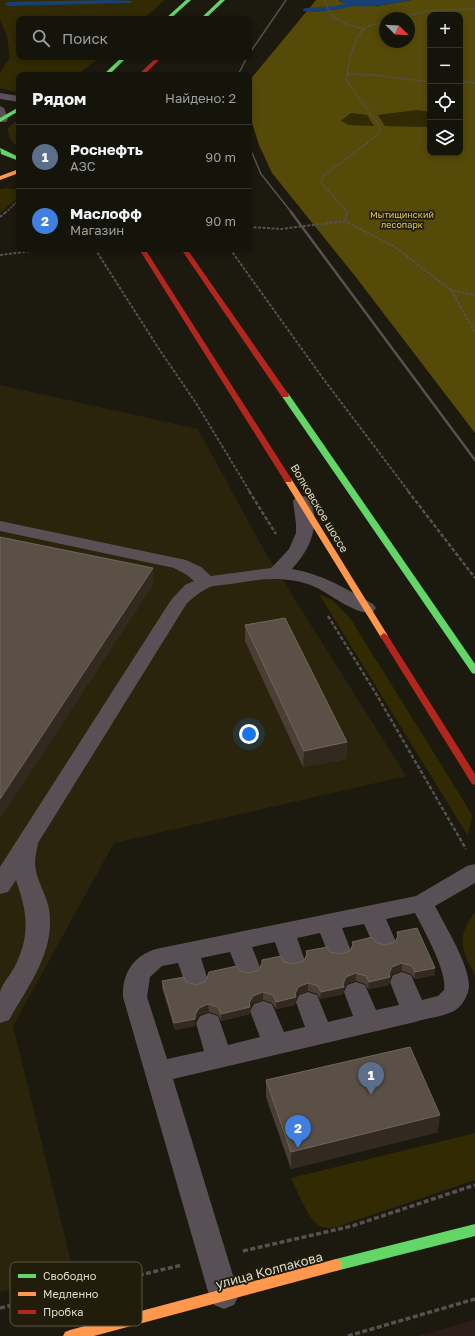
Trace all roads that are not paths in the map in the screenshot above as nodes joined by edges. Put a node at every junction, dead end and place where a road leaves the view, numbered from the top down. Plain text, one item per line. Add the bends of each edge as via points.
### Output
1 (189, 0) edge
2 (223, 0) edge
3 (171, 16) edge
4 (205, 16) edge
5 (122, 60) edge
6 (157, 60) edge
7 (109, 72) edge
8 (144, 72) edge
9 (0, 96) edge
10 (16, 99) edge
11 (16, 110) edge
12 (1, 117) edge
13 (0, 150) edge
14 (16, 158) edge
15 (16, 172) edge
16 (0, 178) edge
17 (144, 252) edge
18 (186, 252) edge
19 (302, 501) junction
20 (0, 526) edge
21 (276, 573) junction
22 (206, 582) junction
23 (366, 608) junction
24 (475, 671) edge
25 (475, 782) edge
26 (27, 843) junction
27 (475, 872) edge
28 (0, 886) edge
29 (422, 902) junction
30 (371, 913) junction
31 (327, 922) junction
32 (283, 931) junction
33 (238, 941) junction
34 (384, 942) dead end
35 (188, 951) junction
36 (339, 951) dead end
37 (293, 961) dead end
38 (249, 970) dead end
39 (196, 981) dead end
40 (402, 982) dead end
41 (356, 992) dead end
42 (308, 1002) dead end
43 (264, 1011) dead end
44 (0, 1012) edge
45 (416, 1012) junction
46 (209, 1023) dead end
47 (370, 1023) junction
48 (320, 1034) junction
49 (276, 1045) junction
50 (219, 1058) junction
51 (158, 1072) junction
52 (475, 1230) edge
53 (224, 1295) junction
54 (142, 1317) edge
55 (108, 1326) edge
56 (70, 1336) edge

1 - 3 main road
2 - 4 main road
5 - 7 main road
6 - 8 main road
9 - 10 lane
11 - 12 main road
13 - 14 main road
15 - 16 main road
17 - 19 main road, Волковское шоссе
18 - 24 main road
19 - 21 lane via 306,516 302,545 292,560
19 - 23 main road, Волковское шоссе
20 - 22 lane via 179,564 192,569
21 - 22 lane
21 - 23 lane via 303,576 333,588
22 - 26 lane via 192,589 180,600
23 - 25 main road, Волковское шоссе
26 - 28 lane
26 - 44 lane via 24,863 27,881 37,907 37,944 29,963
27 - 29 lane
29 - 30 lane
29 - 45 lane via 457,978 457,986 451,1000 445,1004
30 - 31 lane
30 - 34 lane
31 - 32 lane
31 - 36 lane
32 - 33 lane
32 - 37 lane
33 - 35 lane
33 - 38 lane
35 - 39 lane
35 - 51 lane via 148,962 134,982 135,997
40 - 45 lane
41 - 47 lane
42 - 48 lane
43 - 49 lane
45 - 47 lane
46 - 50 lane
47 - 48 lane
48 - 49 lane
49 - 50 lane
50 - 51 lane
51 - 53 lane
52 - 53 main road, улица Колпакова
53 - 54 main road, улица Колпакова
55 - 56 main road, улица Колпакова

